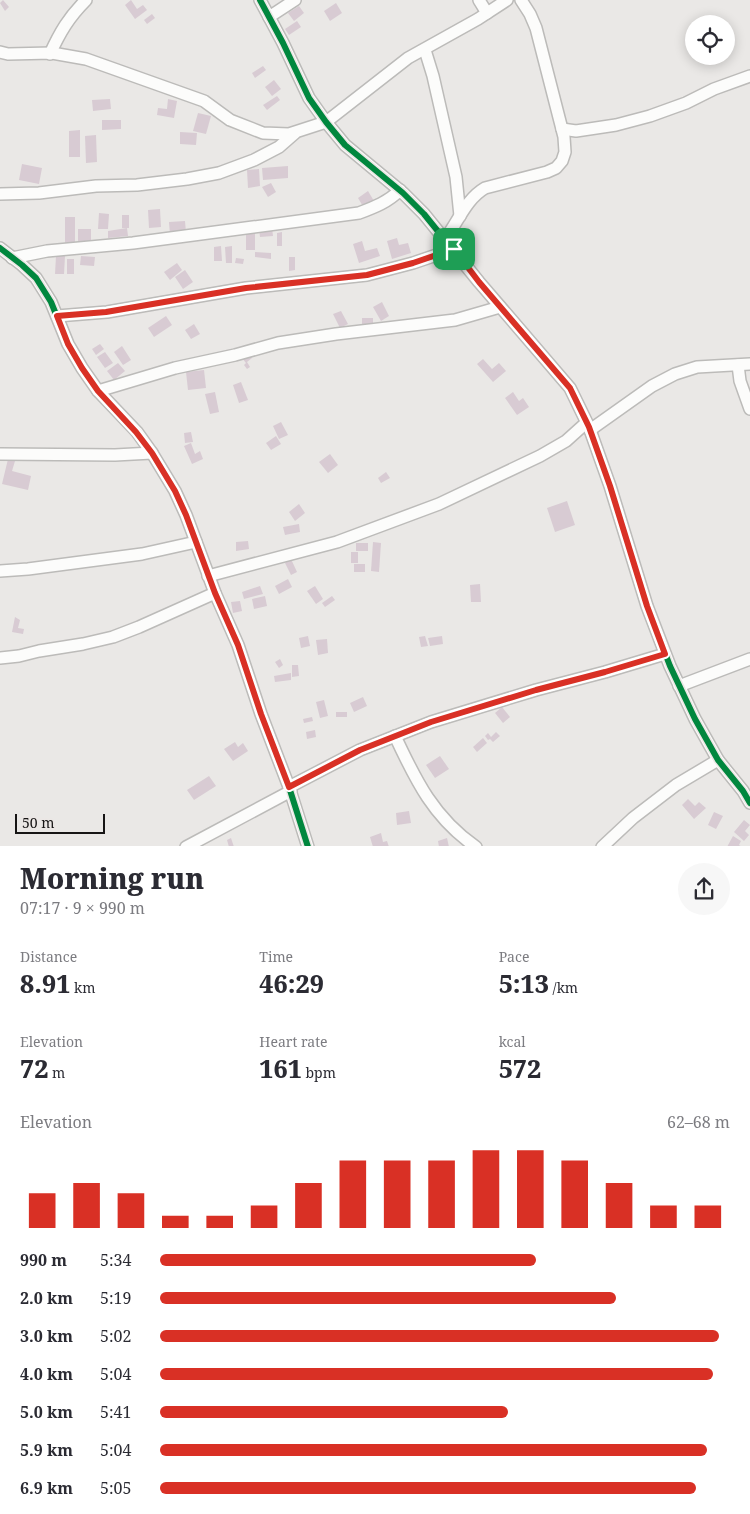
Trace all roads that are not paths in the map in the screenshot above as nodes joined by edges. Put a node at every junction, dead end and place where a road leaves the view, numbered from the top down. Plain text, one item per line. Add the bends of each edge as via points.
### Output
1 (86, 0) edge
2 (260, 0) edge
3 (295, 0) edge
4 (478, 0) edge
5 (507, 0) edge
6 (521, 0) edge
7 (487, 13) junction
8 (269, 17) junction
9 (425, 50) junction
10 (0, 52) edge
11 (50, 54) junction
12 (750, 76) edge
13 (326, 122) junction
14 (562, 128) junction
15 (296, 132) junction
16 (400, 190) junction
17 (0, 194) edge
18 (460, 216) junction
19 (445, 239) junction
20 (0, 248) edge
21 (454, 249) junction
22 (12, 258) junction
23 (500, 307) junction
24 (57, 316) junction
25 (744, 364) edge
26 (98, 391) junction
27 (750, 408) edge
28 (588, 426) junction
29 (152, 453) junction
30 (0, 454) edge
31 (196, 542) junction
32 (0, 571) edge
33 (208, 576) junction
34 (215, 593) junction
35 (665, 654) junction
36 (0, 658) edge
37 (750, 659) edge
38 (680, 686) junction
39 (394, 736) junction
40 (718, 760) junction
41 (290, 789) junction
42 (750, 803) edge
43 (186, 846) edge
44 (308, 846) edge
45 (476, 846) edge
46 (602, 846) edge

1 - 11 street via 60,32
2 - 8 street
3 - 8 street
4 - 7 street
5 - 7 street
6 - 14 street via 536,28
7 - 9 street
8 - 13 street via 309,98
9 - 13 street via 408,58
9 - 18 street via 456,177
10 - 11 street
11 - 15 street via 86,59 179,91 204,101 230,120 263,133
12 - 14 street via 650,116 616,125 576,130
13 - 15 street
13 - 16 street via 346,146
14 - 18 street via 565,152 556,168 485,188 477,193
15 - 17 street via 279,147 254,160 187,179
16 - 19 street
16 - 22 street via 391,199 359,213
18 - 19 street
19 - 21 street
20 - 22 street
21 - 23 street
21 - 24 street via 367,275 246,288 106,312
22 - 24 street via 36,278
23 - 26 street via 455,320 278,343
23 - 28 street via 570,388
24 - 26 street via 68,344
25 - 27 street via 740,381
25 - 28 street via 697,367 675,374
26 - 29 street
28 - 33 street via 540,456 439,504 337,542
28 - 35 street
29 - 30 street
29 - 31 street via 175,491
31 - 32 street via 142,554
31 - 33 street
33 - 34 street
34 - 36 street via 113,637
34 - 41 street via 238,645
35 - 38 street
35 - 39 street via 510,698
37 - 38 street
38 - 40 street
39 - 41 street via 360,750
39 - 45 street via 437,812
40 - 42 street
40 - 46 street via 676,785
41 - 43 street
41 - 44 street

